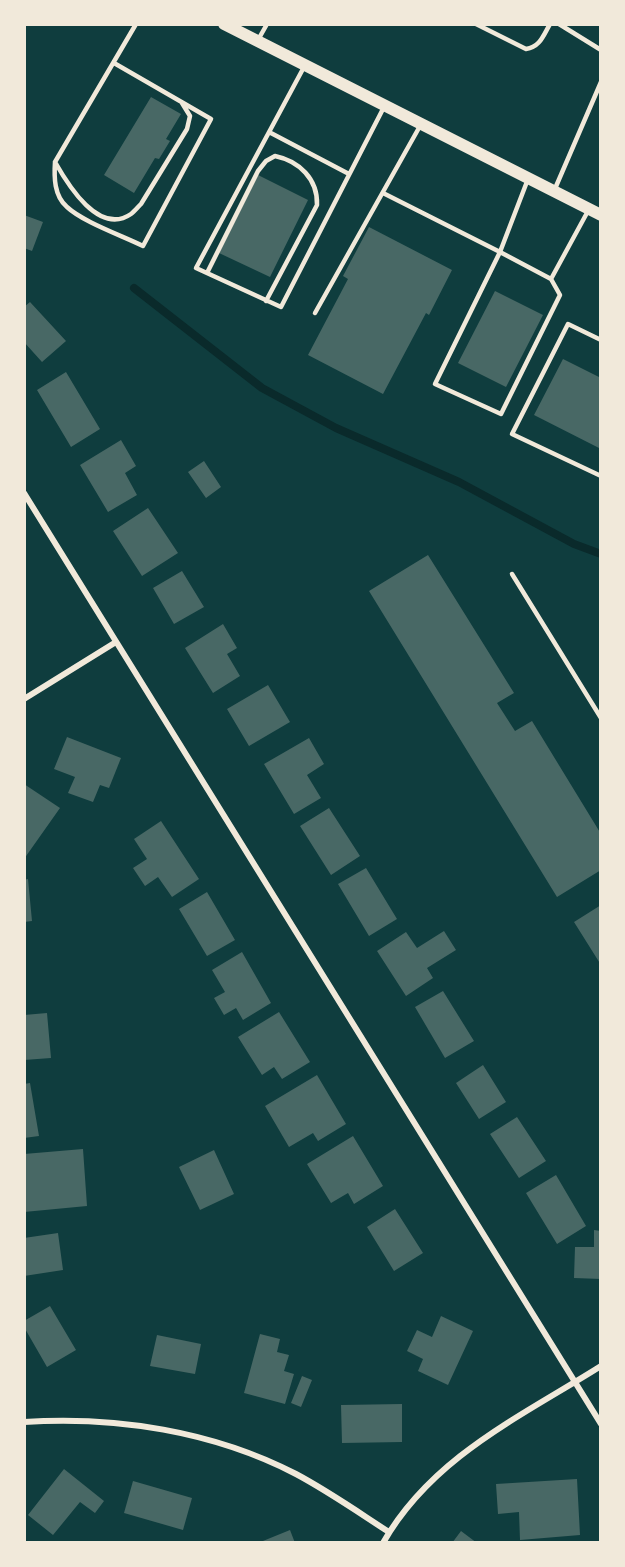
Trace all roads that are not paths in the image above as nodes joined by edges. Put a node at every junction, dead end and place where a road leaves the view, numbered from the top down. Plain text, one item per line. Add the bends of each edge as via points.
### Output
1 (136, 24) edge
2 (224, 24) edge
3 (267, 24) edge
4 (476, 24) edge
5 (550, 24) edge
6 (559, 24) edge
7 (258, 41) junction
8 (601, 50) edge
9 (114, 63) junction
10 (305, 65) junction
11 (601, 82) edge
12 (180, 101) junction
13 (384, 105) junction
14 (421, 124) junction
15 (269, 132) junction
16 (55, 162) junction
17 (349, 174) junction
18 (528, 178) junction
19 (554, 191) junction
20 (383, 193) junction
21 (589, 209) junction
22 (601, 215) edge
23 (500, 252) junction
24 (207, 273) junction
25 (551, 279) junction
26 (266, 301) junction
27 (315, 314) dead end
28 (601, 340) edge
29 (601, 476) edge
30 (24, 493) edge
31 (512, 574) dead end
32 (116, 642) junction
33 (24, 699) edge
34 (601, 718) edge
35 (601, 1366) edge
36 (575, 1382) junction
37 (24, 1422) edge
38 (601, 1424) edge
39 (389, 1532) junction
40 (383, 1543) edge

1 - 9 lane
2 - 7 main road
3 - 7 lane
4 - 5 lane via 526,49 540,43
6 - 8 lane
7 - 10 main road
9 - 12 lane
9 - 16 lane
10 - 13 main road
10 - 15 lane
11 - 19 lane
12 - 16 lane via 190,116 188,129 131,214 108,218 87,206 75,195
12 - 16 lane via 212,118 143,246 66,207 57,192
13 - 14 main road
13 - 17 lane
14 - 18 main road
14 - 20 lane
15 - 17 lane
15 - 24 lane via 196,268
17 - 26 lane via 281,307
18 - 19 main road
18 - 23 lane
19 - 21 main road
20 - 23 lane
20 - 27 lane
21 - 22 main road
21 - 25 lane
23 - 25 lane
23 - 25 lane via 435,384 501,414 560,295
24 - 26 lane
24 - 26 lane via 258,171 274,156 284,158 309,176 317,196 316,205
28 - 29 lane via 568,324 512,434
30 - 32 street
31 - 34 lane
32 - 33 street
32 - 36 street
35 - 36 street
36 - 38 street
36 - 39 street via 452,1461 433,1477
37 - 39 street via 128,1423 214,1442 295,1473
39 - 40 street

